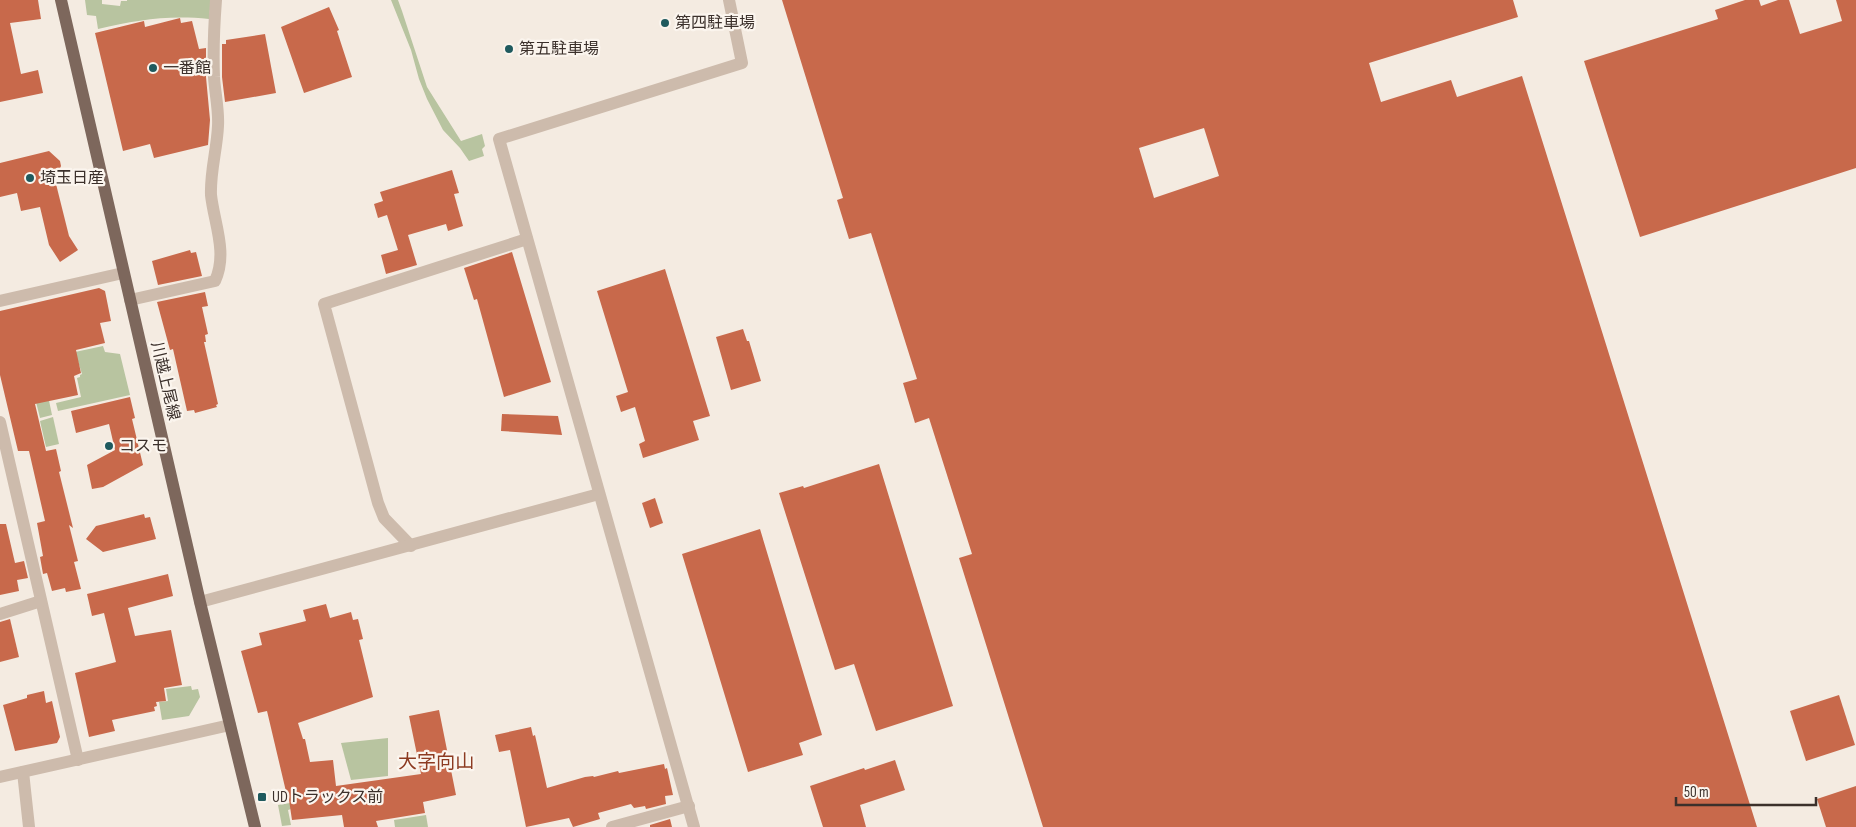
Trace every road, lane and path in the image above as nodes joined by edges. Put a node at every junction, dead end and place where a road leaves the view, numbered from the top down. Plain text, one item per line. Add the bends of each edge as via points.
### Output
1 (62, 0) edge
2 (216, 0) edge
3 (728, 0) edge
4 (528, 239) junction
5 (123, 273) junction
6 (130, 300) junction
7 (0, 302) edge
8 (0, 422) edge
9 (4, 459) edge
10 (599, 494) junction
11 (411, 546) junction
12 (42, 601) junction
13 (200, 602) junction
14 (0, 614) edge
15 (230, 725) junction
16 (78, 760) junction
17 (23, 772) junction
18 (0, 777) edge
19 (688, 806) junction
20 (30, 827) edge
21 (255, 827) edge
22 (612, 827) edge
23 (694, 827) edge

1 - 5 main road, 川越上尾線
2 - 6 street via 214,77 218,125 211,194 220,238 220,272 216,281
3 - 4 street via 742,63 500,139
4 - 10 street
4 - 11 street via 324,304 378,503 384,518
5 - 6 main road, 川越上尾線
5 - 7 street
6 - 13 main road, 川越上尾線
8 - 9 street
9 - 12 street
10 - 11 street
10 - 19 street
11 - 13 street
12 - 14 street
12 - 16 street
13 - 15 main road, 川越上尾線
15 - 16 street
15 - 21 main road, 川越上尾線
16 - 17 street
17 - 18 street
17 - 20 street
19 - 22 street
19 - 23 street

